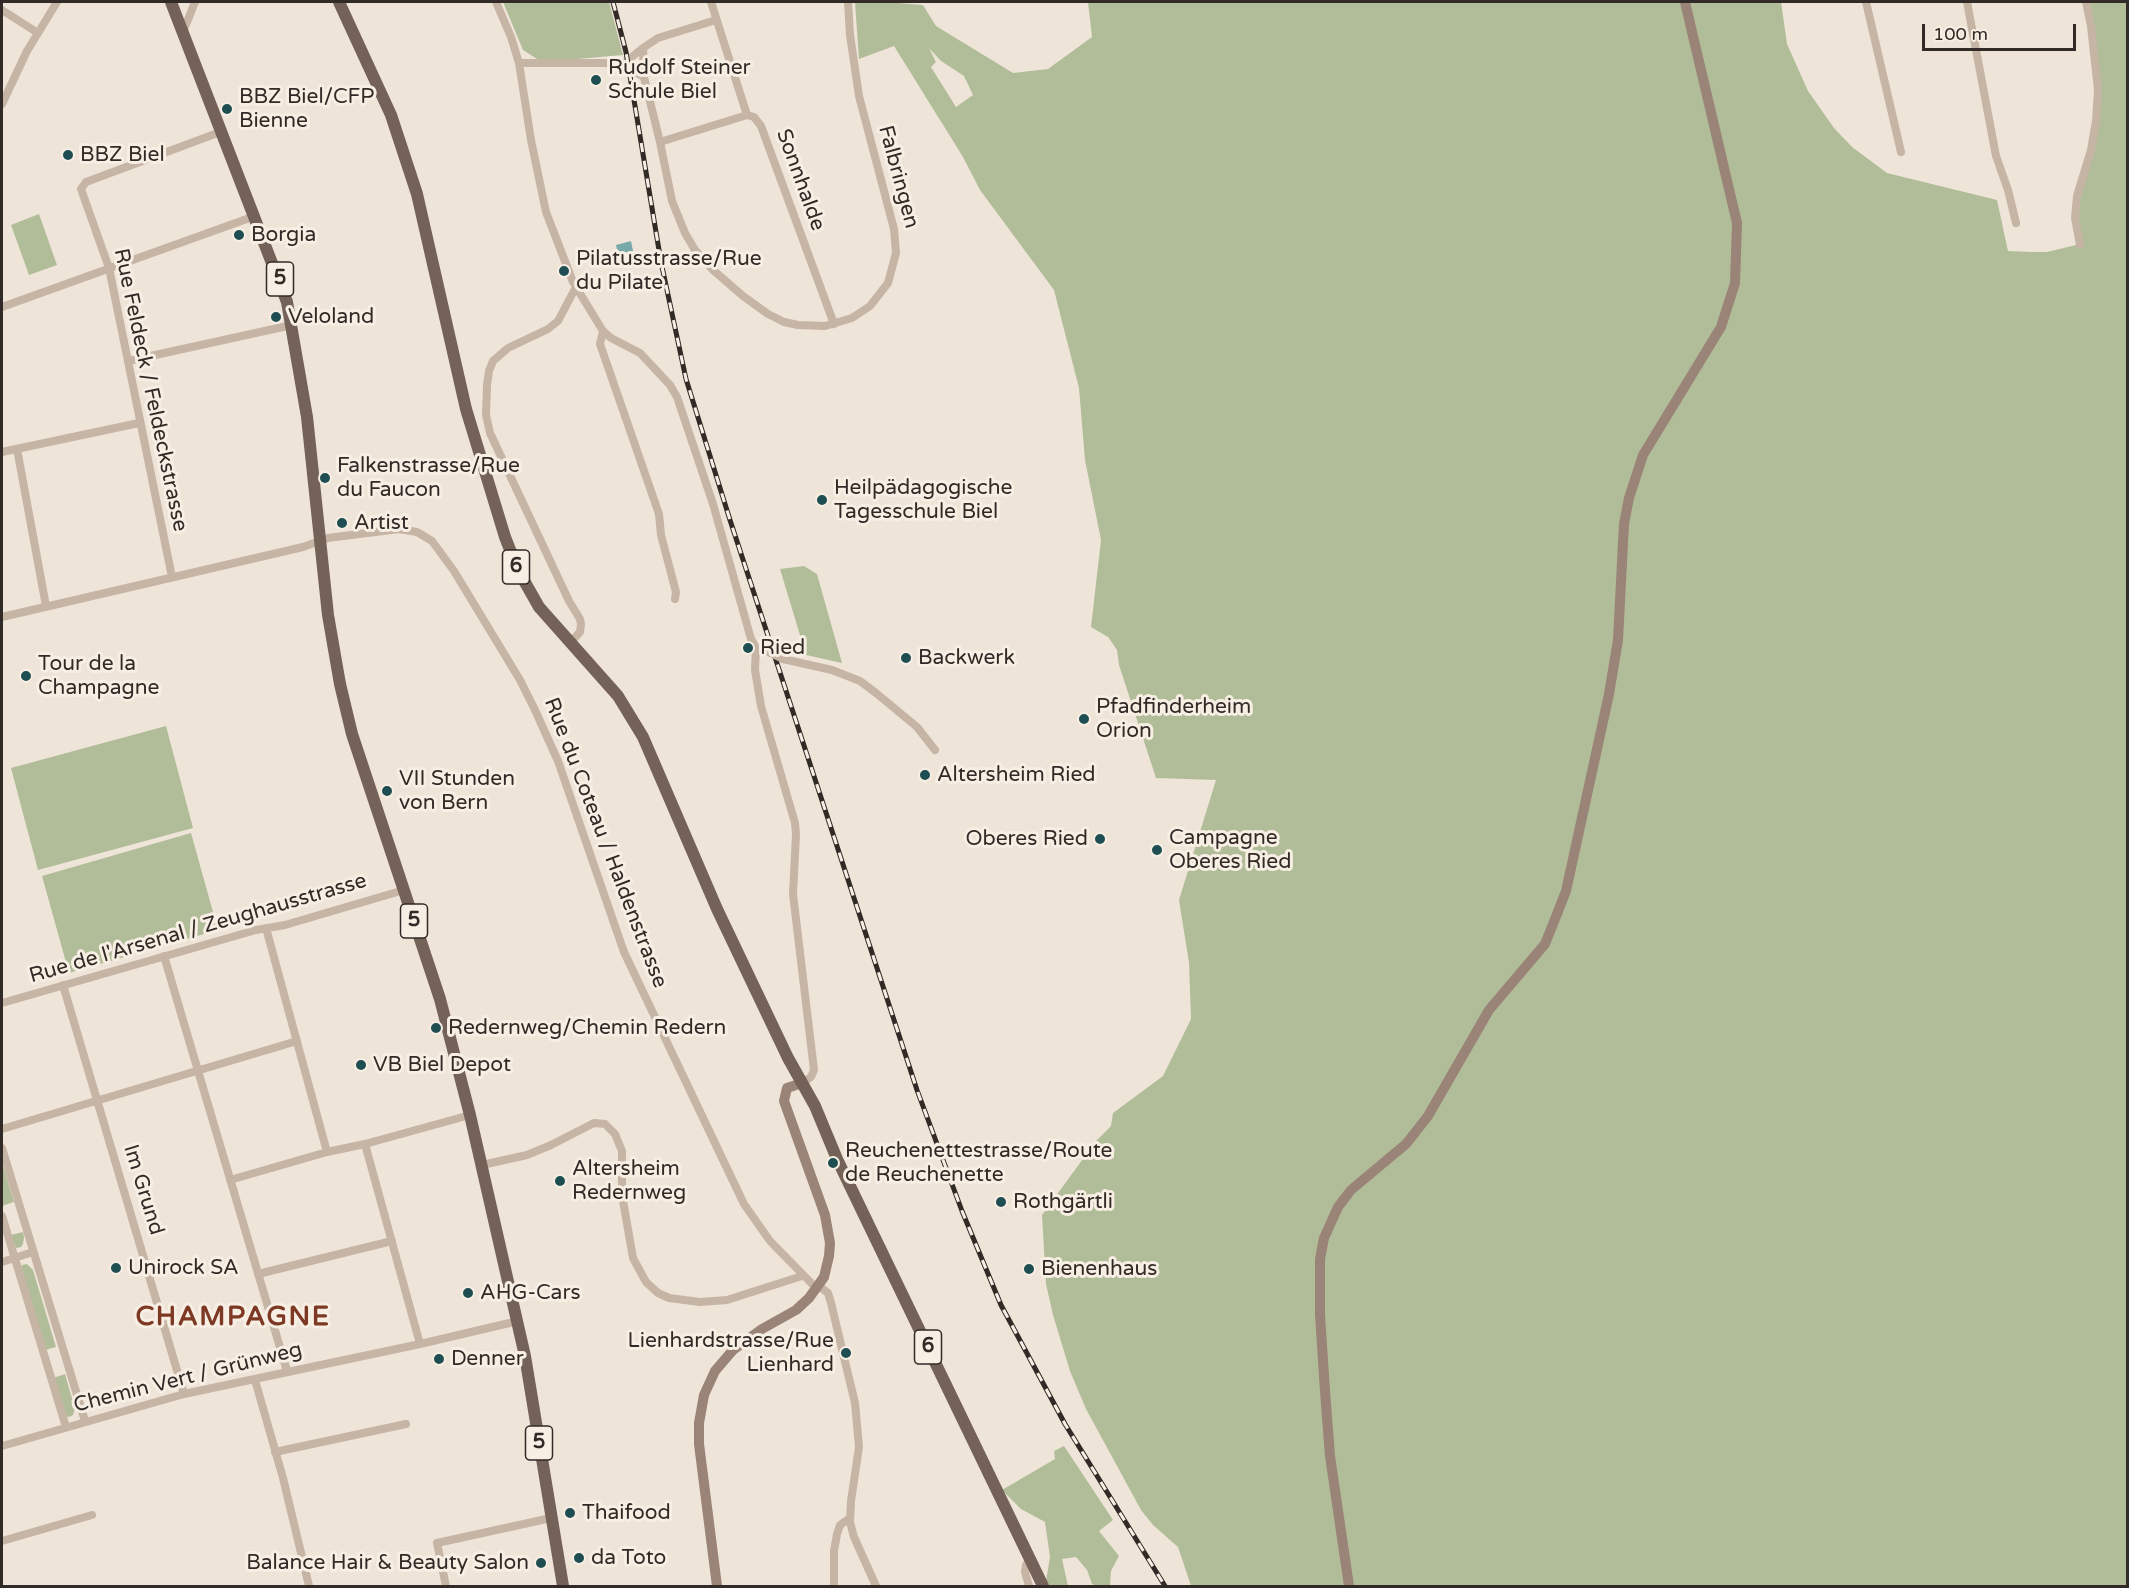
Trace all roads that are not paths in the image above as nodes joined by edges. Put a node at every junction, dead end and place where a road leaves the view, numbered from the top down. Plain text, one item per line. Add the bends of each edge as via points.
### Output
1 (57, 2) edge
2 (171, 2) edge
3 (195, 2) edge
4 (339, 2) edge
5 (496, 2) edge
6 (711, 2) edge
7 (848, 2) edge
8 (1685, 2) edge
9 (1866, 2) edge
10 (1967, 2) edge
11 (2086, 2) edge
12 (2, 10) edge
13 (716, 20) junction
14 (183, 32) junction
15 (38, 33) junction
16 (643, 48) junction
17 (519, 63) junction
18 (623, 64) junction
19 (644, 77) junction
20 (2, 104) edge
21 (747, 115) junction
22 (223, 131) junction
23 (660, 142) junction
24 (1900, 152) dead end
25 (255, 216) junction
26 (2016, 223) dead end
27 (2080, 244) dead end
28 (109, 268) junction
29 (576, 287) junction
30 (2, 307) edge
31 (834, 324) junction
32 (292, 326) junction
33 (603, 331) junction
34 (128, 361) junction
35 (139, 423) junction
36 (17, 449) junction
37 (2, 452) edge
38 (321, 541) junction
39 (172, 577) junction
40 (675, 599) dead end
41 (46, 606) junction
42 (2, 617) edge
43 (570, 643) junction
44 (756, 648) junction
45 (935, 750) dead end
46 (404, 890) junction
47 (266, 928) junction
48 (164, 956) junction
49 (63, 985) junction
50 (2, 1003) edge
51 (297, 1041) junction
52 (197, 1070) junction
53 (802, 1083) junction
54 (97, 1100) junction
55 (470, 1115) junction
56 (2, 1129) edge
57 (365, 1144) junction
58 (2, 1148) edge
59 (327, 1152) junction
60 (482, 1165) junction
61 (230, 1180) junction
62 (2, 1216) edge
63 (392, 1241) junction
64 (33, 1252) junction
65 (14, 1258) junction
66 (2, 1262) edge
67 (258, 1274) junction
68 (802, 1276) junction
69 (818, 1287) junction
70 (518, 1320) junction
71 (420, 1344) junction
72 (287, 1371) junction
73 (255, 1380) junction
74 (184, 1394) junction
75 (85, 1421) junction
76 (406, 1424) dead end
77 (66, 1427) junction
78 (2, 1446) edge
79 (275, 1452) junction
80 (92, 1515) dead end
81 (551, 1518) junction
82 (850, 1518) junction
83 (2, 1541) edge
84 (1030, 1559) junction
85 (309, 1587) edge
86 (446, 1587) edge
87 (563, 1587) edge
88 (717, 1587) edge
89 (834, 1587) edge
90 (876, 1587) edge
91 (1029, 1587) edge
92 (1043, 1587) edge
93 (1349, 1587) edge

1 - 15 street
2 - 14 main road, 5
3 - 14 street
4 - 43 main road, 6 via 391,115 417,194 466,409 511,555 531,595
5 - 17 street
6 - 13 street, Sonnhalde
7 - 31 street, Falbringen via 859,96 896,246 891,273 880,295 858,315
8 - 93 street via 1737,223 1735,283 1721,327 1643,455 1629,498 1618,640 1609,694 1566,891 1545,944 1489,1010 1428,1116 1406,1144 1351,1191 1338,1207 1324,1238 1320,1315 1330,1456
9 - 24 street
10 - 26 street via 1996,156
11 - 27 street via 2098,90 2095,131 2077,196 2075,218
12 - 15 street
13 - 16 street via 658,38
13 - 21 street, Sonnhalde
14 - 22 main road, 5
15 - 20 street
16 - 18 street
16 - 19 street
17 - 18 street
17 - 29 street via 546,212
18 - 19 street
19 - 23 street, Falbringen
21 - 23 street
21 - 31 street, Sonnhalde via 761,126
22 - 25 main road, 5
22 - 28 street, Rue Feldeck / Feldeckstrasse via 82,185 81,192
23 - 31 street, Falbringen via 677,216 690,243 707,264 753,304 784,322 808,327
25 - 28 street
25 - 32 main road, 5 via 284,290
28 - 30 street
28 - 34 street, Rue Feldeck / Feldeckstrasse
29 - 33 street
29 - 43 street via 558,321 508,348 493,361 486,405 490,433 580,619 580,632
32 - 34 street
32 - 38 main road, 5
33 - 40 street via 600,344 659,514
33 - 44 street via 640,353 676,397
34 - 35 street, Rue Feldeck / Feldeckstrasse
35 - 36 street
35 - 39 street, Rue Feldeck / Feldeckstrasse
36 - 37 street
36 - 41 street
38 - 39 street, Rue du Coteau / Haldenstrasse
38 - 46 main road, 5 via 329,625 342,693
38 - 68 street, Rue du Coteau / Haldenstrasse via 409,530 432,541 444,555 535,710 558,761 624,952 744,1204
39 - 41 street, Rue du Coteau / Haldenstrasse
41 - 42 street, Rue du Coteau / Haldenstrasse
43 - 53 main road, 6 via 618,696 643,737 717,909
44 - 45 street, bridge via 860,681 917,727
44 - 53 street via 761,706 795,823 793,894 814,1070
46 - 47 street, Rue de l'Arsenal / Zeughausstrasse
46 - 55 main road, 5 via 440,999
47 - 48 street, Rue de l'Arsenal / Zeughausstrasse
47 - 51 street
48 - 49 street, Rue de l'Arsenal / Zeughausstrasse
48 - 52 street
49 - 50 street, Rue de l'Arsenal / Zeughausstrasse
49 - 54 street, Im Grund
51 - 52 street
51 - 59 street
52 - 54 street
52 - 61 street
53 - 69 street via 787,1088 784,1101 829,1229 827,1268
53 - 84 main road, 6
54 - 56 street
54 - 74 street, Im Grund
55 - 57 street
55 - 60 main road, 5
57 - 59 street
57 - 63 street
58 - 64 street
59 - 61 street
60 - 68 street via 527,1155 594,1122 605,1124 615,1134 622,1151 622,1195 633,1258 646,1282 658,1293 700,1302 727,1300
60 - 70 main road, 5
61 - 67 street
62 - 65 street
63 - 67 street
63 - 71 street
64 - 65 street
64 - 75 street
65 - 66 street
65 - 77 street
67 - 72 street
68 - 69 street, Rue du Coteau / Haldenstrasse
69 - 82 street via 828,1293 831,1303 857,1419 859,1447
69 - 88 street via 796,1310 733,1350 715,1371 704,1395 699,1444
70 - 71 street, Chemin Vert / Grünweg
70 - 81 main road, 5
71 - 72 street, Chemin Vert / Grünweg
72 - 73 street, Chemin Vert / Grünweg
73 - 74 street, Chemin Vert / Grünweg
73 - 79 street
74 - 75 street, Chemin Vert / Grünweg
75 - 77 street, Chemin Vert / Grünweg
76 - 79 street
77 - 78 street, Chemin Vert / Grünweg
79 - 85 street
80 - 83 street
81 - 86 street via 437,1543
81 - 87 main road, 5
82 - 89 street via 840,1525 837,1534
82 - 90 street
84 - 91 street via 1025,1572
84 - 92 main road, 6

